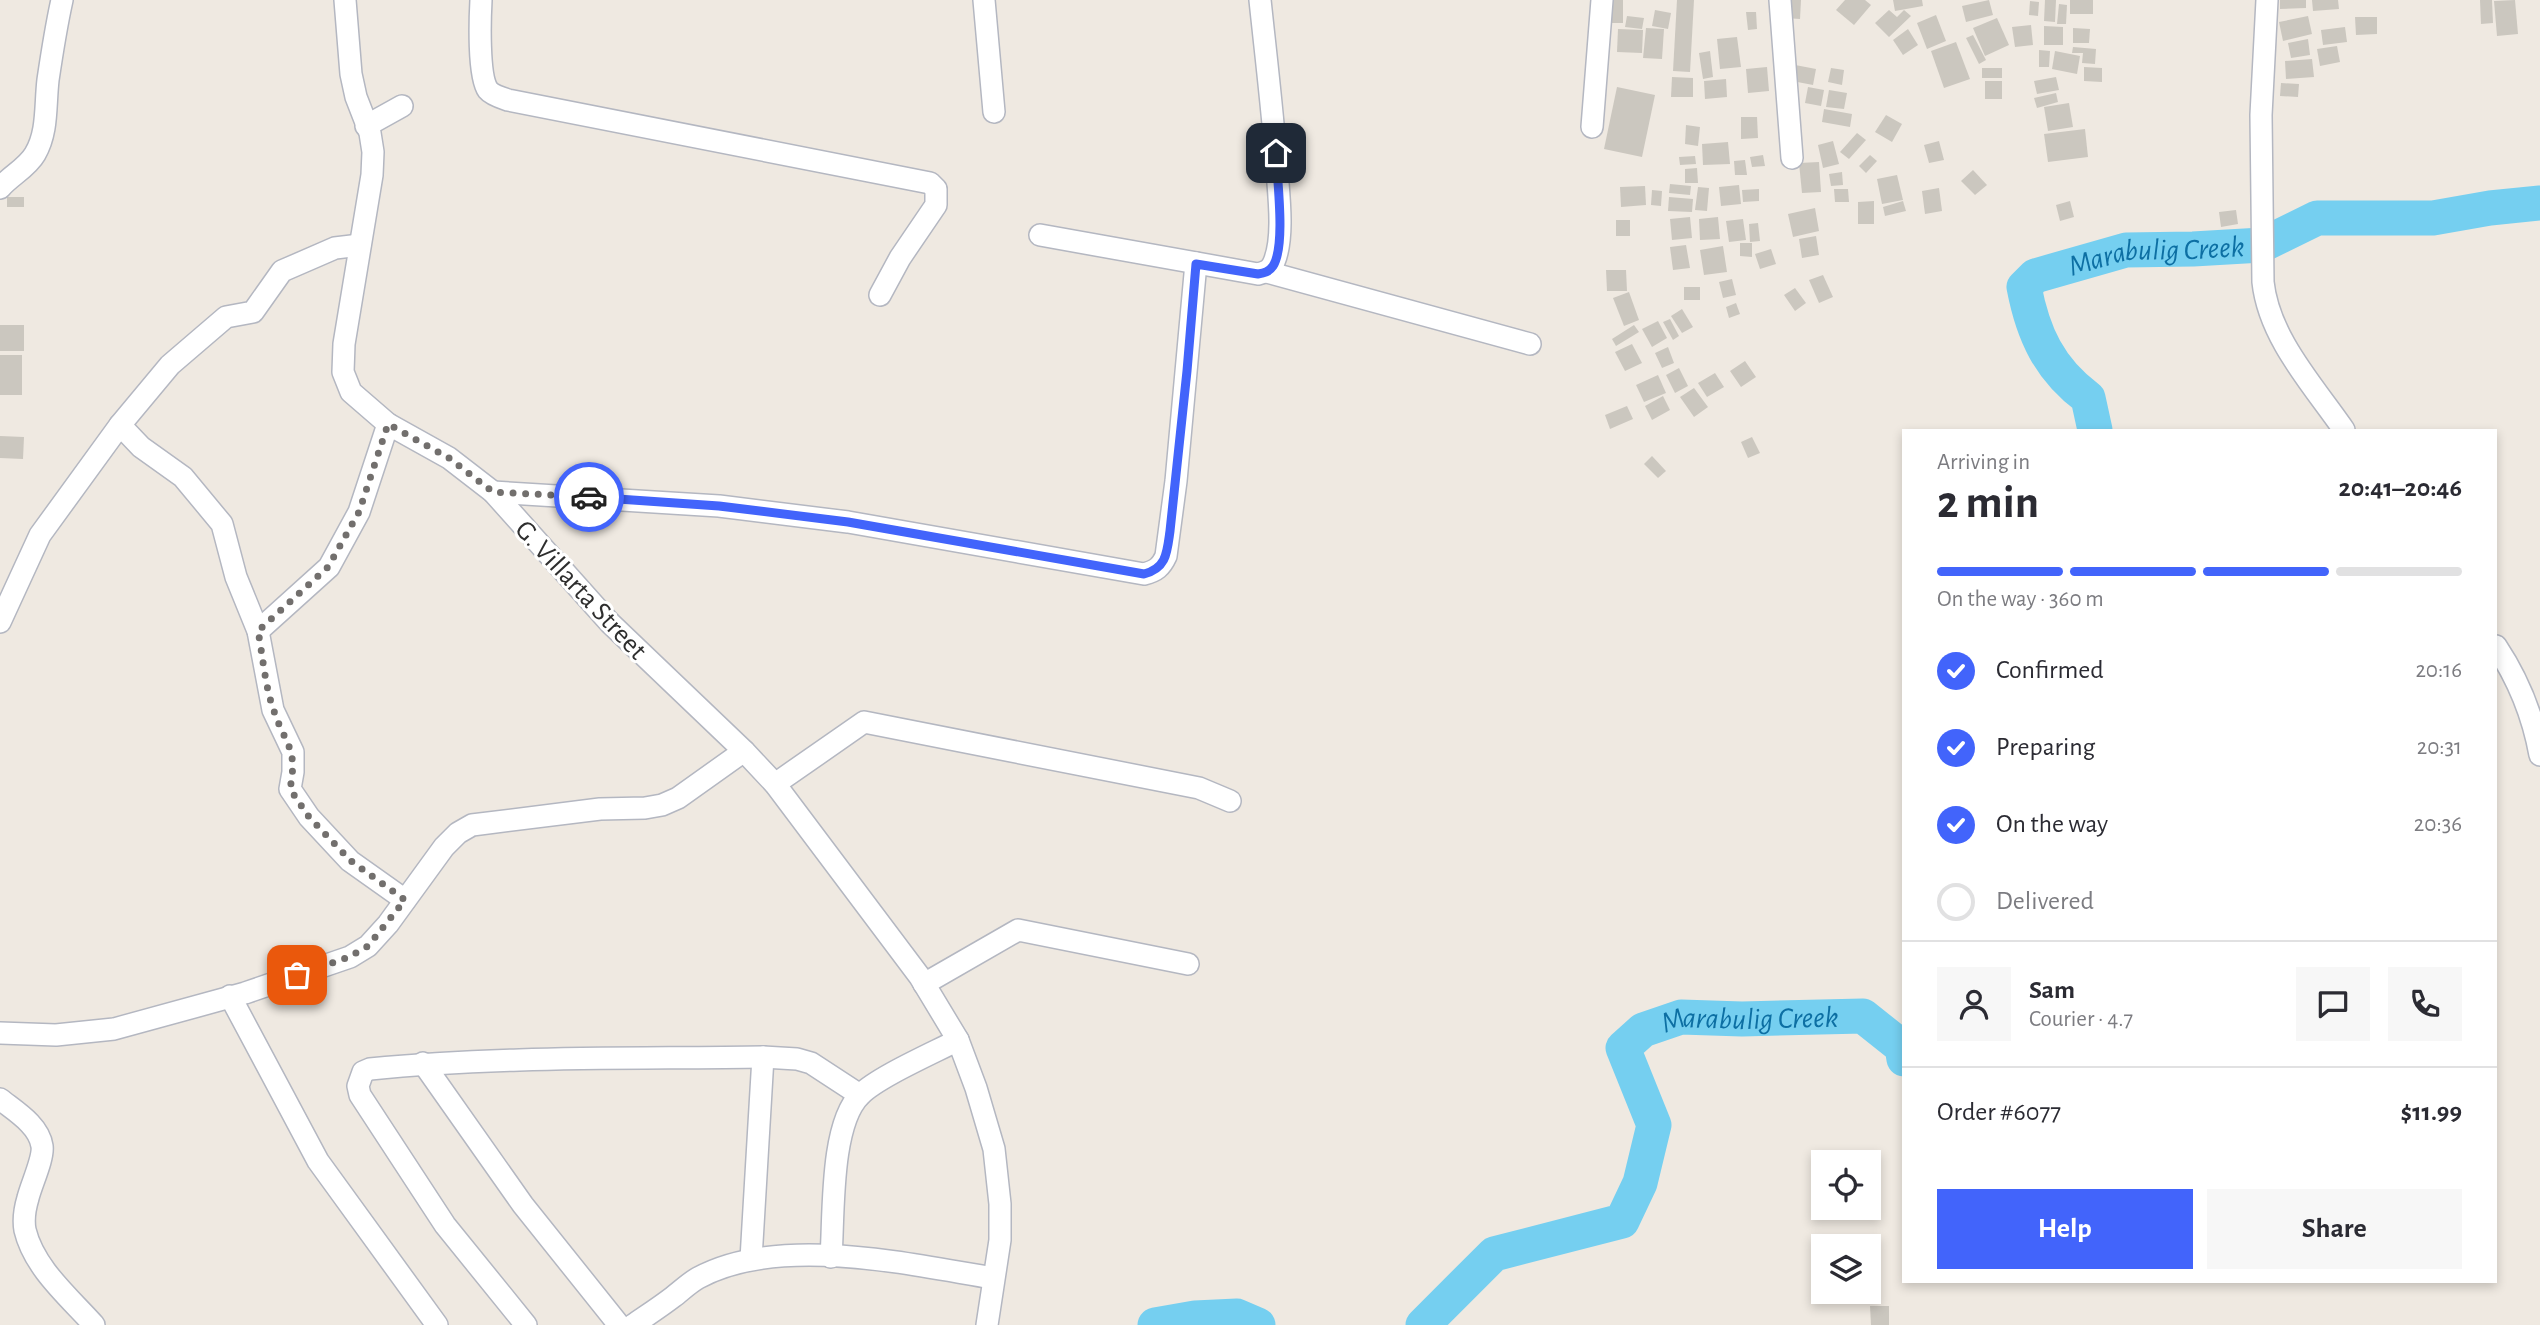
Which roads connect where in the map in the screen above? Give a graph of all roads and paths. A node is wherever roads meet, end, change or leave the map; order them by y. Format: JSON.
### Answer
{"nodes":[{"id":1,"x":62,"y":0,"type":"edge"},
{"id":2,"x":345,"y":0,"type":"edge"},
{"id":3,"x":481,"y":0,"type":"edge"},
{"id":4,"x":984,"y":0,"type":"edge"},
{"id":5,"x":1259,"y":0,"type":"edge"},
{"id":6,"x":1602,"y":0,"type":"edge"},
{"id":7,"x":1780,"y":0,"type":"edge"},
{"id":8,"x":2267,"y":0,"type":"edge"},
{"id":9,"x":402,"y":106,"type":"dead end"},
{"id":10,"x":995,"y":112,"type":"dead end"},
{"id":11,"x":366,"y":125,"type":"junction"},
{"id":12,"x":1592,"y":127,"type":"dead end"},
{"id":13,"x":1792,"y":158,"type":"dead end"},
{"id":14,"x":0,"y":188,"type":"edge"},
{"id":15,"x":1040,"y":235,"type":"dead end"},
{"id":16,"x":360,"y":245,"type":"junction"},
{"id":17,"x":1196,"y":264,"type":"junction"},
{"id":18,"x":1267,"y":272,"type":"junction"},
{"id":19,"x":880,"y":295,"type":"dead end"},
{"id":20,"x":1530,"y":344,"type":"dead end"},
{"id":21,"x":388,"y":424,"type":"junction"},
{"id":22,"x":120,"y":425,"type":"junction"},
{"id":23,"x":2343,"y":429,"type":"edge"},
{"id":24,"x":493,"y":492,"type":"junction"},
{"id":25,"x":0,"y":622,"type":"edge"},
{"id":26,"x":258,"y":631,"type":"junction"},
{"id":27,"x":2497,"y":647,"type":"edge"},
{"id":28,"x":744,"y":751,"type":"junction"},
{"id":29,"x":2540,"y":755,"type":"edge"},
{"id":30,"x":775,"y":784,"type":"junction"},
{"id":31,"x":1230,"y":801,"type":"dead end"},
{"id":32,"x":405,"y":900,"type":"junction"},
{"id":33,"x":1188,"y":964,"type":"dead end"},
{"id":34,"x":924,"y":984,"type":"junction"},
{"id":35,"x":230,"y":996,"type":"junction"},
{"id":36,"x":0,"y":1032,"type":"edge"},
{"id":37,"x":958,"y":1040,"type":"junction"},
{"id":38,"x":762,"y":1057,"type":"junction"},
{"id":39,"x":423,"y":1063,"type":"junction"},
{"id":40,"x":860,"y":1095,"type":"junction"},
{"id":41,"x":0,"y":1099,"type":"edge"},
{"id":42,"x":831,"y":1257,"type":"junction"},
{"id":43,"x":751,"y":1259,"type":"junction"},
{"id":44,"x":993,"y":1278,"type":"junction"},
{"id":45,"x":94,"y":1325,"type":"edge"},
{"id":46,"x":437,"y":1325,"type":"edge"},
{"id":47,"x":526,"y":1325,"type":"edge"},
{"id":48,"x":619,"y":1325,"type":"edge"},
{"id":49,"x":633,"y":1325,"type":"edge"},
{"id":50,"x":987,"y":1325,"type":"edge"}],
"edges":[{"from":1,"to":14,"type":"street"},
{"from":2,"to":11,"type":"street","name":"G. Villarta Street"},
{"from":3,"to":19,"type":"street"},
{"from":4,"to":10,"type":"street"},
{"from":5,"to":18,"type":"street"},
{"from":6,"to":12,"type":"street"},
{"from":7,"to":13,"type":"street"},
{"from":8,"to":23,"type":"street"},
{"from":9,"to":11,"type":"street"},
{"from":11,"to":16,"type":"street","name":"G. Villarta Street"},
{"from":15,"to":17,"type":"street"},
{"from":16,"to":21,"type":"street","name":"G. Villarta Street"},
{"from":16,"to":22,"type":"street"},
{"from":17,"to":18,"type":"street"},
{"from":17,"to":24,"type":"street"},
{"from":18,"to":20,"type":"street"},
{"from":21,"to":24,"type":"street","name":"G. Villarta Street"},
{"from":21,"to":26,"type":"street"},
{"from":22,"to":25,"type":"street"},
{"from":22,"to":26,"type":"street"},
{"from":24,"to":28,"type":"street","name":"G. Villarta Street"},
{"from":26,"to":32,"type":"street"},
{"from":27,"to":29,"type":"street"},
{"from":28,"to":30,"type":"street","name":"G. Villarta Street"},
{"from":28,"to":32,"type":"street"},
{"from":30,"to":31,"type":"street"},
{"from":30,"to":34,"type":"street","name":"G. Villarta Street"},
{"from":32,"to":35,"type":"street"},
{"from":33,"to":34,"type":"street"},
{"from":34,"to":37,"type":"street","name":"G. Villarta Street"},
{"from":35,"to":36,"type":"street"},
{"from":35,"to":46,"type":"street"},
{"from":37,"to":40,"type":"street"},
{"from":37,"to":44,"type":"street","name":"G. Villarta Street"},
{"from":38,"to":39,"type":"street"},
{"from":38,"to":40,"type":"street"},
{"from":38,"to":43,"type":"street"},
{"from":39,"to":47,"type":"street"},
{"from":39,"to":48,"type":"street"},
{"from":40,"to":42,"type":"street"},
{"from":41,"to":45,"type":"street"},
{"from":42,"to":43,"type":"street"},
{"from":42,"to":44,"type":"street"},
{"from":43,"to":49,"type":"street"},
{"from":44,"to":50,"type":"street","name":"G. Villarta Street"}]}
